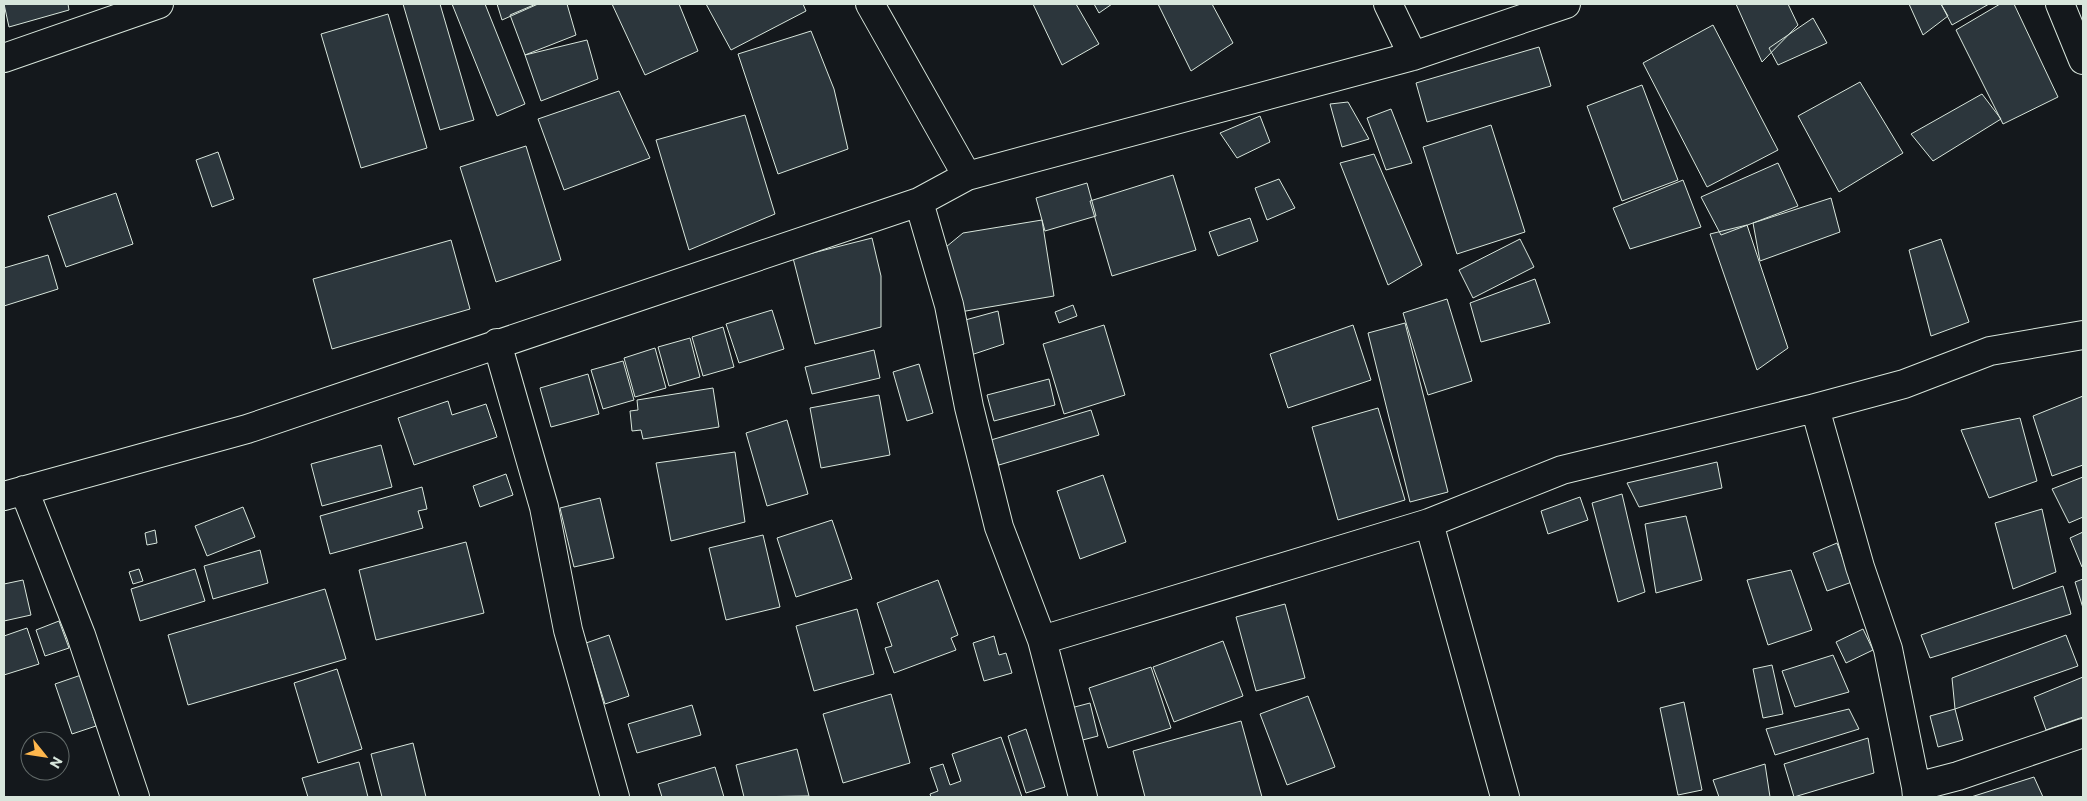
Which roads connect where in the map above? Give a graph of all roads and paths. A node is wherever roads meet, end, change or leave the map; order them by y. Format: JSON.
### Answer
{"nodes":[{"id":1,"x":159,"y":4,"type":"edge"},
{"id":2,"x":870,"y":4,"type":"edge"},
{"id":3,"x":1388,"y":4,"type":"edge"},
{"id":4,"x":1566,"y":4,"type":"edge"},
{"id":5,"x":2060,"y":4,"type":"edge"},
{"id":6,"x":1413,"y":56,"type":"junction"},
{"id":7,"x":4,"y":58,"type":"edge"},
{"id":8,"x":2083,"y":60,"type":"edge"},
{"id":9,"x":967,"y":176,"type":"junction"},
{"id":10,"x":919,"y":202,"type":"junction"},
{"id":11,"x":2083,"y":335,"type":"edge"},
{"id":12,"x":497,"y":343,"type":"junction"},
{"id":13,"x":1815,"y":408,"type":"junction"},
{"id":14,"x":14,"y":493,"type":"edge"},
{"id":15,"x":1429,"y":523,"type":"junction"},
{"id":16,"x":1042,"y":640,"type":"junction"},
{"id":17,"x":2083,"y":733,"type":"edge"},
{"id":18,"x":1916,"y":792,"type":"edge"},
{"id":19,"x":134,"y":797,"type":"edge"},
{"id":20,"x":615,"y":797,"type":"edge"},
{"id":21,"x":1083,"y":797,"type":"edge"},
{"id":22,"x":1505,"y":797,"type":"edge"}],
"edges":[{"from":1,"to":7,"type":"street"},
{"from":2,"to":9,"type":"street"},
{"from":3,"to":6,"type":"street"},
{"from":4,"to":6,"type":"street"},
{"from":5,"to":8,"type":"street"},
{"from":6,"to":9,"type":"street"},
{"from":9,"to":10,"type":"street"},
{"from":10,"to":12,"type":"street"},
{"from":10,"to":16,"type":"street"},
{"from":11,"to":13,"type":"street"},
{"from":12,"to":14,"type":"street"},
{"from":12,"to":20,"type":"street"},
{"from":13,"to":15,"type":"street"},
{"from":13,"to":18,"type":"street"},
{"from":14,"to":19,"type":"street"},
{"from":15,"to":16,"type":"street"},
{"from":15,"to":22,"type":"street"},
{"from":16,"to":21,"type":"street"},
{"from":17,"to":18,"type":"street"}]}
